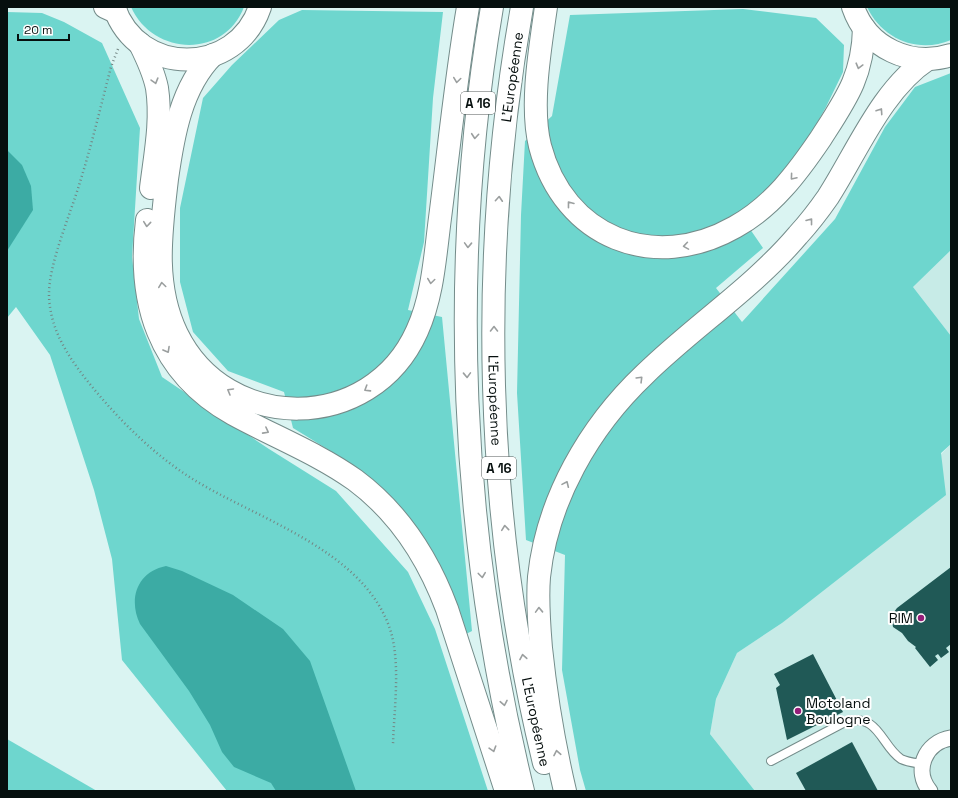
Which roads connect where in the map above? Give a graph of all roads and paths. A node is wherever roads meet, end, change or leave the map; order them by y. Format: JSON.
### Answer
{"nodes":[{"id":1,"x":468,"y":7,"type":"edge"},
{"id":2,"x":492,"y":7,"type":"edge"},
{"id":3,"x":522,"y":7,"type":"edge"},
{"id":4,"x":546,"y":7,"type":"edge"},
{"id":5,"x":112,"y":9,"type":"edge"},
{"id":6,"x":262,"y":11,"type":"edge"},
{"id":7,"x":852,"y":14,"type":"edge"},
{"id":8,"x":140,"y":44,"type":"junction"},
{"id":9,"x":951,"y":55,"type":"edge"},
{"id":10,"x":213,"y":56,"type":"junction"},
{"id":11,"x":928,"y":59,"type":"junction"},
{"id":12,"x":951,"y":738,"type":"edge"},
{"id":13,"x":771,"y":761,"type":"dead end"},
{"id":14,"x":922,"y":764,"type":"junction"},
{"id":15,"x":506,"y":791,"type":"edge"},
{"id":16,"x":523,"y":791,"type":"edge"},
{"id":17,"x":551,"y":791,"type":"edge"},
{"id":18,"x":565,"y":791,"type":"edge"},
{"id":19,"x":930,"y":791,"type":"edge"}],
"edges":[{"from":1,"to":10,"type":"main road","one_way":true},
{"from":2,"to":16,"type":"main road","name":"L'Européenne","number":"A 16","one_way":true},
{"from":17,"to":3,"type":"main road","name":"L'Européenne","number":"A 16","one_way":true},
{"from":7,"to":4,"type":"main road","one_way":true},
{"from":5,"to":8,"type":"main road"},
{"from":6,"to":10,"type":"main road"},
{"from":7,"to":11,"type":"main road"},
{"from":8,"to":10,"type":"main road"},
{"from":8,"to":15,"type":"main road","one_way":true},
{"from":9,"to":11,"type":"main road"},
{"from":18,"to":11,"type":"main road","one_way":true},
{"from":12,"to":14,"type":"street"},
{"from":13,"to":14,"type":"lane"},
{"from":14,"to":19,"type":"street"}]}
